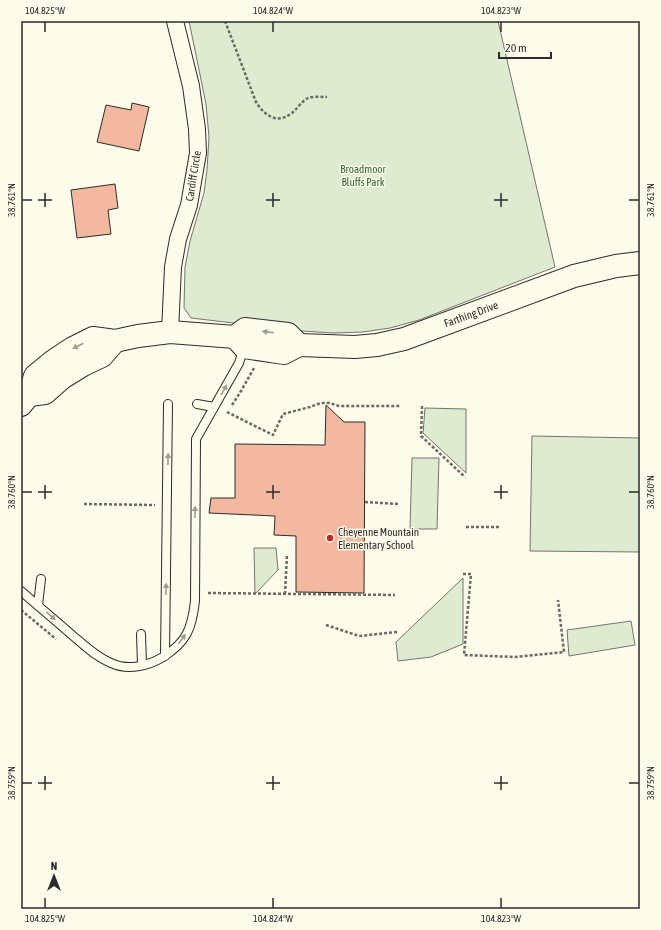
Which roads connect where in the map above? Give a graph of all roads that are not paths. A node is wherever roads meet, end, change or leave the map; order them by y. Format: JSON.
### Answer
{"nodes":[{"id":1,"x":175,"y":21,"type":"edge"},
{"id":2,"x":640,"y":263,"type":"edge"},
{"id":3,"x":170,"y":332,"type":"junction"},
{"id":4,"x":240,"y":342,"type":"junction"},
{"id":5,"x":25,"y":400,"type":"edge"},
{"id":6,"x":168,"y":404,"type":"dead end"},
{"id":7,"x":197,"y":404,"type":"dead end"},
{"id":8,"x":214,"y":408,"type":"junction"},
{"id":9,"x":41,"y":579,"type":"dead end"},
{"id":10,"x":21,"y":591,"type":"edge"},
{"id":11,"x":38,"y":605,"type":"junction"},
{"id":12,"x":142,"y":634,"type":"dead end"},
{"id":13,"x":165,"y":656,"type":"junction"},
{"id":14,"x":142,"y":665,"type":"junction"}],
"edges":[{"from":1,"to":3,"type":"street","name":"Cardiff Circle"},
{"from":2,"to":4,"type":"street","name":"Farthing Drive"},
{"from":3,"to":4,"type":"street","name":"Farthing Drive"},
{"from":3,"to":5,"type":"street","name":"Farthing Drive"},
{"from":8,"to":4,"type":"lane","one_way":true},
{"from":13,"to":6,"type":"lane","one_way":true},
{"from":7,"to":8,"type":"lane"},
{"from":13,"to":8,"type":"lane","one_way":true},
{"from":9,"to":11,"type":"lane"},
{"from":10,"to":11,"type":"lane"},
{"from":11,"to":14,"type":"lane","one_way":true},
{"from":12,"to":14,"type":"lane"},
{"from":13,"to":14,"type":"lane"}]}
